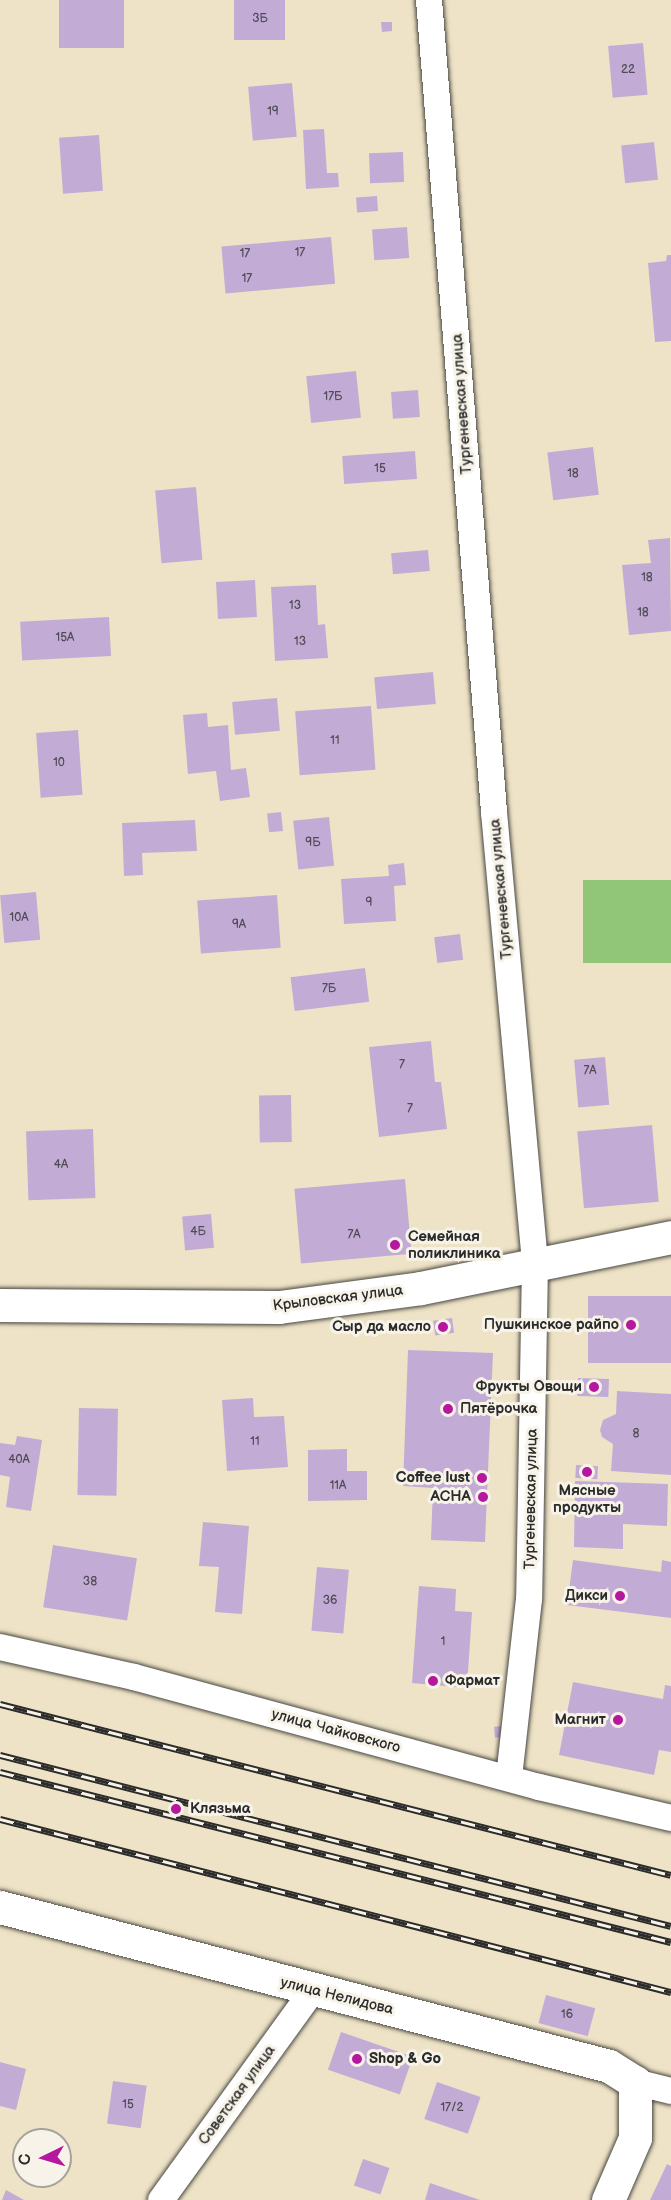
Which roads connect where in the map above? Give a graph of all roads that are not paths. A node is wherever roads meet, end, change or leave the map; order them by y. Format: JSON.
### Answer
{"nodes":[{"id":1,"x":429,"y":0,"type":"edge"},
{"id":2,"x":671,"y":1237,"type":"edge"},
{"id":3,"x":535,"y":1264,"type":"junction"},
{"id":4,"x":0,"y":1305,"type":"edge"},
{"id":5,"x":0,"y":1647,"type":"edge"},
{"id":6,"x":509,"y":1778,"type":"junction"},
{"id":7,"x":671,"y":1818,"type":"edge"},
{"id":8,"x":0,"y":1907,"type":"edge"},
{"id":9,"x":313,"y":1990,"type":"junction"},
{"id":10,"x":635,"y":2082,"type":"junction"},
{"id":11,"x":671,"y":2091,"type":"edge"},
{"id":12,"x":161,"y":2200,"type":"edge"},
{"id":13,"x":608,"y":2200,"type":"edge"}],
"edges":[{"from":1,"to":3,"type":"street","name":"Тургеневская улица"},
{"from":2,"to":3,"type":"main road","name":"Крыловская улица"},
{"from":3,"to":4,"type":"main road","name":"Крыловская улица"},
{"from":3,"to":6,"type":"street","name":"Тургеневская улица"},
{"from":5,"to":6,"type":"street","name":"улица Чайковского"},
{"from":6,"to":7,"type":"street","name":"улица Чайковского"},
{"from":8,"to":9,"type":"main road","name":"улица Нелидова"},
{"from":9,"to":10,"type":"main road","name":"улица Нелидова"},
{"from":9,"to":12,"type":"street","name":"Советская улица"},
{"from":10,"to":11,"type":"street","name":"улица Нелидова"},
{"from":10,"to":13,"type":"main road"}]}
